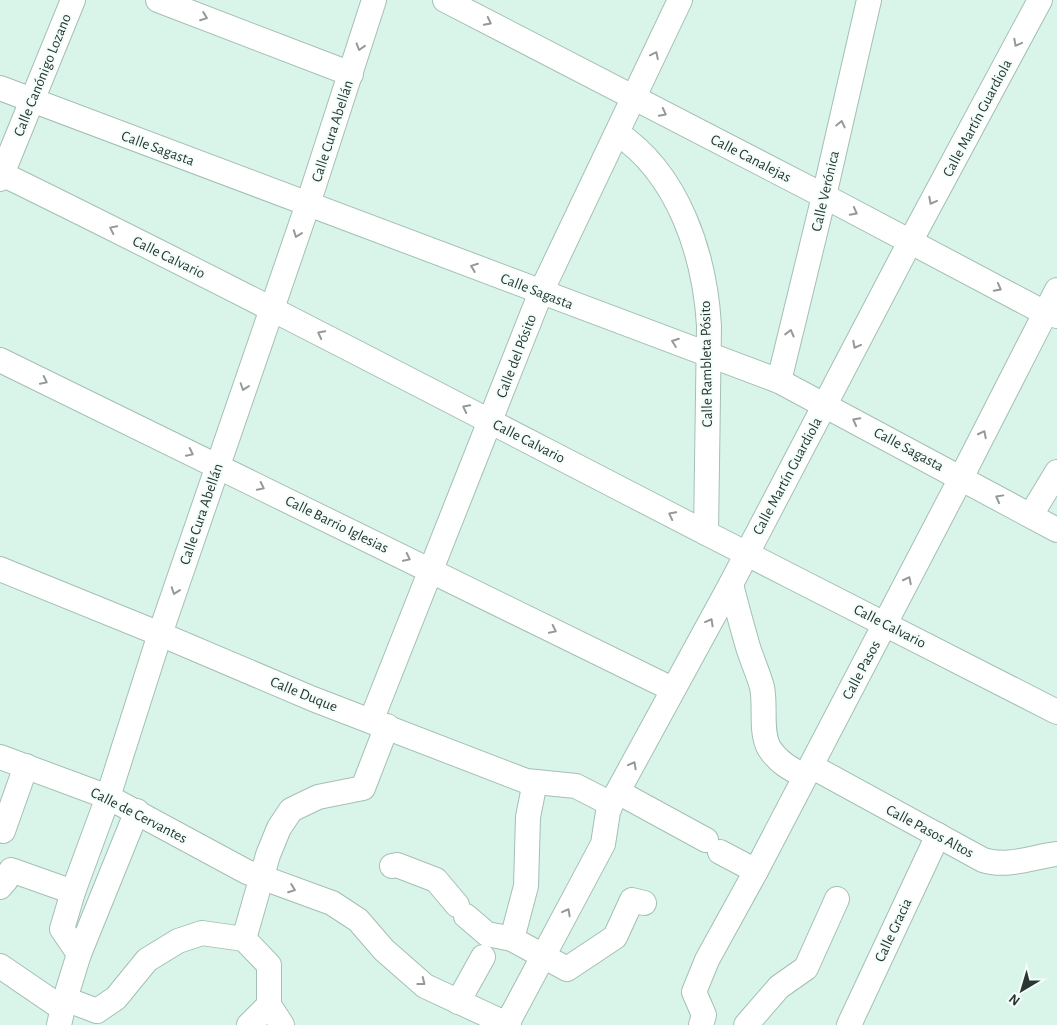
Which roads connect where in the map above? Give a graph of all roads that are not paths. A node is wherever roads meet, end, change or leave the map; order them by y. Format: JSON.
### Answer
{"nodes":[{"id":1,"x":73,"y":0,"type":"edge"},
{"id":2,"x":158,"y":0,"type":"edge"},
{"id":3,"x":374,"y":0,"type":"edge"},
{"id":4,"x":445,"y":0,"type":"edge"},
{"id":5,"x":680,"y":0,"type":"edge"},
{"id":6,"x":869,"y":0,"type":"edge"},
{"id":7,"x":1040,"y":0,"type":"edge"},
{"id":8,"x":351,"y":74,"type":"junction"},
{"id":9,"x":0,"y":88,"type":"edge"},
{"id":10,"x":634,"y":99,"type":"junction"},
{"id":11,"x":32,"y":101,"type":"junction"},
{"id":12,"x":617,"y":133,"type":"junction"},
{"id":13,"x":1,"y":175,"type":"edge"},
{"id":14,"x":824,"y":196,"type":"junction"},
{"id":15,"x":308,"y":204,"type":"junction"},
{"id":16,"x":910,"y":242,"type":"junction"},
{"id":17,"x":1057,"y":290,"type":"edge"},
{"id":18,"x":541,"y":292,"type":"junction"},
{"id":19,"x":271,"y":308,"type":"junction"},
{"id":20,"x":1051,"y":315,"type":"edge"},
{"id":21,"x":708,"y":354,"type":"junction"},
{"id":22,"x":0,"y":360,"type":"edge"},
{"id":23,"x":779,"y":380,"type":"junction"},
{"id":24,"x":825,"y":405,"type":"junction"},
{"id":25,"x":491,"y":421,"type":"junction"},
{"id":26,"x":218,"y":466,"type":"junction"},
{"id":27,"x":1057,"y":472,"type":"edge"},
{"id":28,"x":961,"y":478,"type":"junction"},
{"id":29,"x":1031,"y":515,"type":"junction"},
{"id":30,"x":1057,"y":530,"type":"edge"},
{"id":31,"x":706,"y":533,"type":"junction"},
{"id":32,"x":746,"y":554,"type":"junction"},
{"id":33,"x":0,"y":569,"type":"edge"},
{"id":34,"x":431,"y":570,"type":"junction"},
{"id":35,"x":731,"y":584,"type":"junction"},
{"id":36,"x":885,"y":623,"type":"junction"},
{"id":37,"x":160,"y":634,"type":"junction"},
{"id":38,"x":672,"y":689,"type":"junction"},
{"id":39,"x":1057,"y":712,"type":"edge"},
{"id":40,"x":379,"y":724,"type":"junction"},
{"id":41,"x":0,"y":757,"type":"edge"},
{"id":42,"x":26,"y":766,"type":"junction"},
{"id":43,"x":808,"y":771,"type":"junction"},
{"id":44,"x":535,"y":782,"type":"junction"},
{"id":45,"x":108,"y":796,"type":"junction"},
{"id":46,"x":615,"y":798,"type":"junction"},
{"id":47,"x":137,"y":811,"type":"junction"},
{"id":48,"x":3,"y":832,"type":"dead end"},
{"id":49,"x":938,"y":835,"type":"junction"},
{"id":50,"x":1057,"y":854,"type":"edge"},
{"id":51,"x":392,"y":866,"type":"dead end"},
{"id":52,"x":756,"y":871,"type":"junction"},
{"id":53,"x":254,"y":874,"type":"junction"},
{"id":54,"x":0,"y":887,"type":"edge"},
{"id":55,"x":73,"y":892,"type":"junction"},
{"id":56,"x":837,"y":899,"type":"dead end"},
{"id":57,"x":644,"y":903,"type":"dead end"},
{"id":58,"x":244,"y":939,"type":"junction"},
{"id":59,"x":495,"y":945,"type":"junction"},
{"id":60,"x":79,"y":954,"type":"junction"},
{"id":61,"x":544,"y":955,"type":"junction"},
{"id":62,"x":0,"y":966,"type":"edge"},
{"id":63,"x":458,"y":1002,"type":"junction"},
{"id":64,"x":269,"y":1005,"type":"junction"},
{"id":65,"x":62,"y":1011,"type":"edge"},
{"id":66,"x":249,"y":1025,"type":"edge"},
{"id":67,"x":282,"y":1025,"type":"edge"},
{"id":68,"x":508,"y":1025,"type":"edge"},
{"id":69,"x":701,"y":1025,"type":"edge"},
{"id":70,"x":746,"y":1025,"type":"edge"},
{"id":71,"x":849,"y":1025,"type":"edge"}],
"edges":[{"from":1,"to":11,"type":"street","name":"Calle Canónigo Lozano"},
{"from":2,"to":8,"type":"street","one_way":true},
{"from":3,"to":8,"type":"street","name":"Calle Cura Abellán","one_way":true},
{"from":4,"to":10,"type":"street","name":"Calle Canalejas","one_way":true},
{"from":10,"to":5,"type":"street","name":"Calle del Pósito","one_way":true},
{"from":14,"to":6,"type":"street","name":"Calle Verónica","one_way":true},
{"from":7,"to":16,"type":"street","name":"Calle Martín Guardiola","one_way":true},
{"from":8,"to":15,"type":"street","name":"Calle Cura Abellán"},
{"from":9,"to":11,"type":"street","name":"Calle Sagasta"},
{"from":10,"to":12,"type":"street","name":"Calle del Pósito"},
{"from":10,"to":14,"type":"street","name":"Calle Canalejas","one_way":true},
{"from":11,"to":13,"type":"street","name":"Calle Canónigo Lozano"},
{"from":11,"to":15,"type":"street","name":"Calle Sagasta"},
{"from":12,"to":18,"type":"street","name":"Calle del Pósito"},
{"from":12,"to":21,"type":"street","name":"Calle Rambleta Pósito"},
{"from":19,"to":13,"type":"street","name":"Calle Calvario","one_way":true},
{"from":14,"to":16,"type":"street","name":"Calle Canalejas","one_way":true},
{"from":23,"to":14,"type":"street","name":"Calle Verónica","one_way":true},
{"from":18,"to":15,"type":"street","name":"Calle Sagasta","one_way":true},
{"from":15,"to":19,"type":"street","name":"Calle Cura Abellán","one_way":true},
{"from":16,"to":20,"type":"street","name":"Calle Canalejas","one_way":true},
{"from":16,"to":24,"type":"street","name":"Calle Martín Guardiola","one_way":true},
{"from":17,"to":20,"type":"street","name":"Calle Pasos"},
{"from":21,"to":18,"type":"street","name":"Calle Sagasta","one_way":true},
{"from":18,"to":25,"type":"street","name":"Calle del Pósito"},
{"from":25,"to":19,"type":"street","name":"Calle Calvario","one_way":true},
{"from":19,"to":26,"type":"street","name":"Calle Cura Abellán","one_way":true},
{"from":28,"to":20,"type":"street","name":"Calle Pasos","one_way":true},
{"from":21,"to":23,"type":"street","name":"Calle Sagasta"},
{"from":21,"to":31,"type":"street","name":"Calle Rambleta Pósito"},
{"from":22,"to":26,"type":"street","name":"Calle Barrio Iglesias","one_way":true},
{"from":23,"to":24,"type":"street","name":"Calle Sagasta"},
{"from":28,"to":24,"type":"street","name":"Calle Sagasta","one_way":true},
{"from":24,"to":32,"type":"street","name":"Calle Martín Guardiola"},
{"from":31,"to":25,"type":"street","name":"Calle Calvario","one_way":true},
{"from":25,"to":34,"type":"street","name":"Calle del Pósito"},
{"from":26,"to":34,"type":"street","name":"Calle Barrio Iglesias","one_way":true},
{"from":26,"to":37,"type":"street","name":"Calle Cura Abellán","one_way":true},
{"from":27,"to":29,"type":"street"},
{"from":29,"to":28,"type":"street","name":"Calle Sagasta","one_way":true},
{"from":36,"to":28,"type":"street","name":"Calle Pasos","one_way":true},
{"from":29,"to":30,"type":"street","name":"Calle Sagasta"},
{"from":31,"to":32,"type":"street","name":"Calle Calvario"},
{"from":32,"to":35,"type":"street","name":"Calle Martín Guardiola"},
{"from":32,"to":36,"type":"street","name":"Calle Calvario"},
{"from":33,"to":37,"type":"street","name":"Calle Duque"},
{"from":34,"to":38,"type":"street","name":"Calle Barrio Iglesias","one_way":true},
{"from":34,"to":40,"type":"street","name":"Calle del Pósito"},
{"from":38,"to":35,"type":"street","name":"Calle Martín Guardiola","one_way":true},
{"from":35,"to":43,"type":"street","name":"Calle Pasos Altos"},
{"from":36,"to":39,"type":"street","name":"Calle Calvario"},
{"from":36,"to":43,"type":"street","name":"Calle Pasos"},
{"from":37,"to":40,"type":"street","name":"Calle Duque"},
{"from":37,"to":45,"type":"street","name":"Calle Cura Abellán"},
{"from":46,"to":38,"type":"street","name":"Calle Martín Guardiola","one_way":true},
{"from":40,"to":44,"type":"street","name":"Calle Duque"},
{"from":40,"to":53,"type":"street","name":"Calle del Pósito"},
{"from":41,"to":42,"type":"street","name":"Calle de Cervantes"},
{"from":42,"to":45,"type":"street","name":"Calle de Cervantes"},
{"from":42,"to":48,"type":"street"},
{"from":43,"to":49,"type":"street","name":"Calle Pasos Altos"},
{"from":43,"to":52,"type":"street","name":"Calle Pasos"},
{"from":44,"to":46,"type":"street","name":"Calle Duque"},
{"from":44,"to":59,"type":"street"},
{"from":45,"to":47,"type":"street","name":"Calle de Cervantes"},
{"from":45,"to":55,"type":"street","name":"Calle Cura Abellán"},
{"from":46,"to":52,"type":"street","name":"Calle Duque"},
{"from":61,"to":46,"type":"street","name":"Calle Martín Guardiola","one_way":true},
{"from":47,"to":53,"type":"street","name":"Calle de Cervantes"},
{"from":47,"to":60,"type":"street"},
{"from":49,"to":50,"type":"street","name":"Calle Pasos Altos"},
{"from":49,"to":71,"type":"street","name":"Calle Gracia"},
{"from":51,"to":59,"type":"street"},
{"from":52,"to":69,"type":"street","name":"Calle Pasos"},
{"from":53,"to":58,"type":"street"},
{"from":53,"to":63,"type":"street","name":"Calle de Cervantes","one_way":true},
{"from":54,"to":55,"type":"street"},
{"from":55,"to":60,"type":"street","name":"Calle Cura Abellán"},
{"from":56,"to":70,"type":"street"},
{"from":57,"to":61,"type":"street"},
{"from":58,"to":64,"type":"street"},
{"from":58,"to":65,"type":"street"},
{"from":59,"to":61,"type":"street"},
{"from":59,"to":63,"type":"street"},
{"from":60,"to":65,"type":"street"},
{"from":61,"to":68,"type":"street","name":"Calle Martín Guardiola"},
{"from":62,"to":65,"type":"street"},
{"from":63,"to":68,"type":"street","name":"Calle de Cervantes"},
{"from":64,"to":66,"type":"street"},
{"from":64,"to":67,"type":"street"}]}
